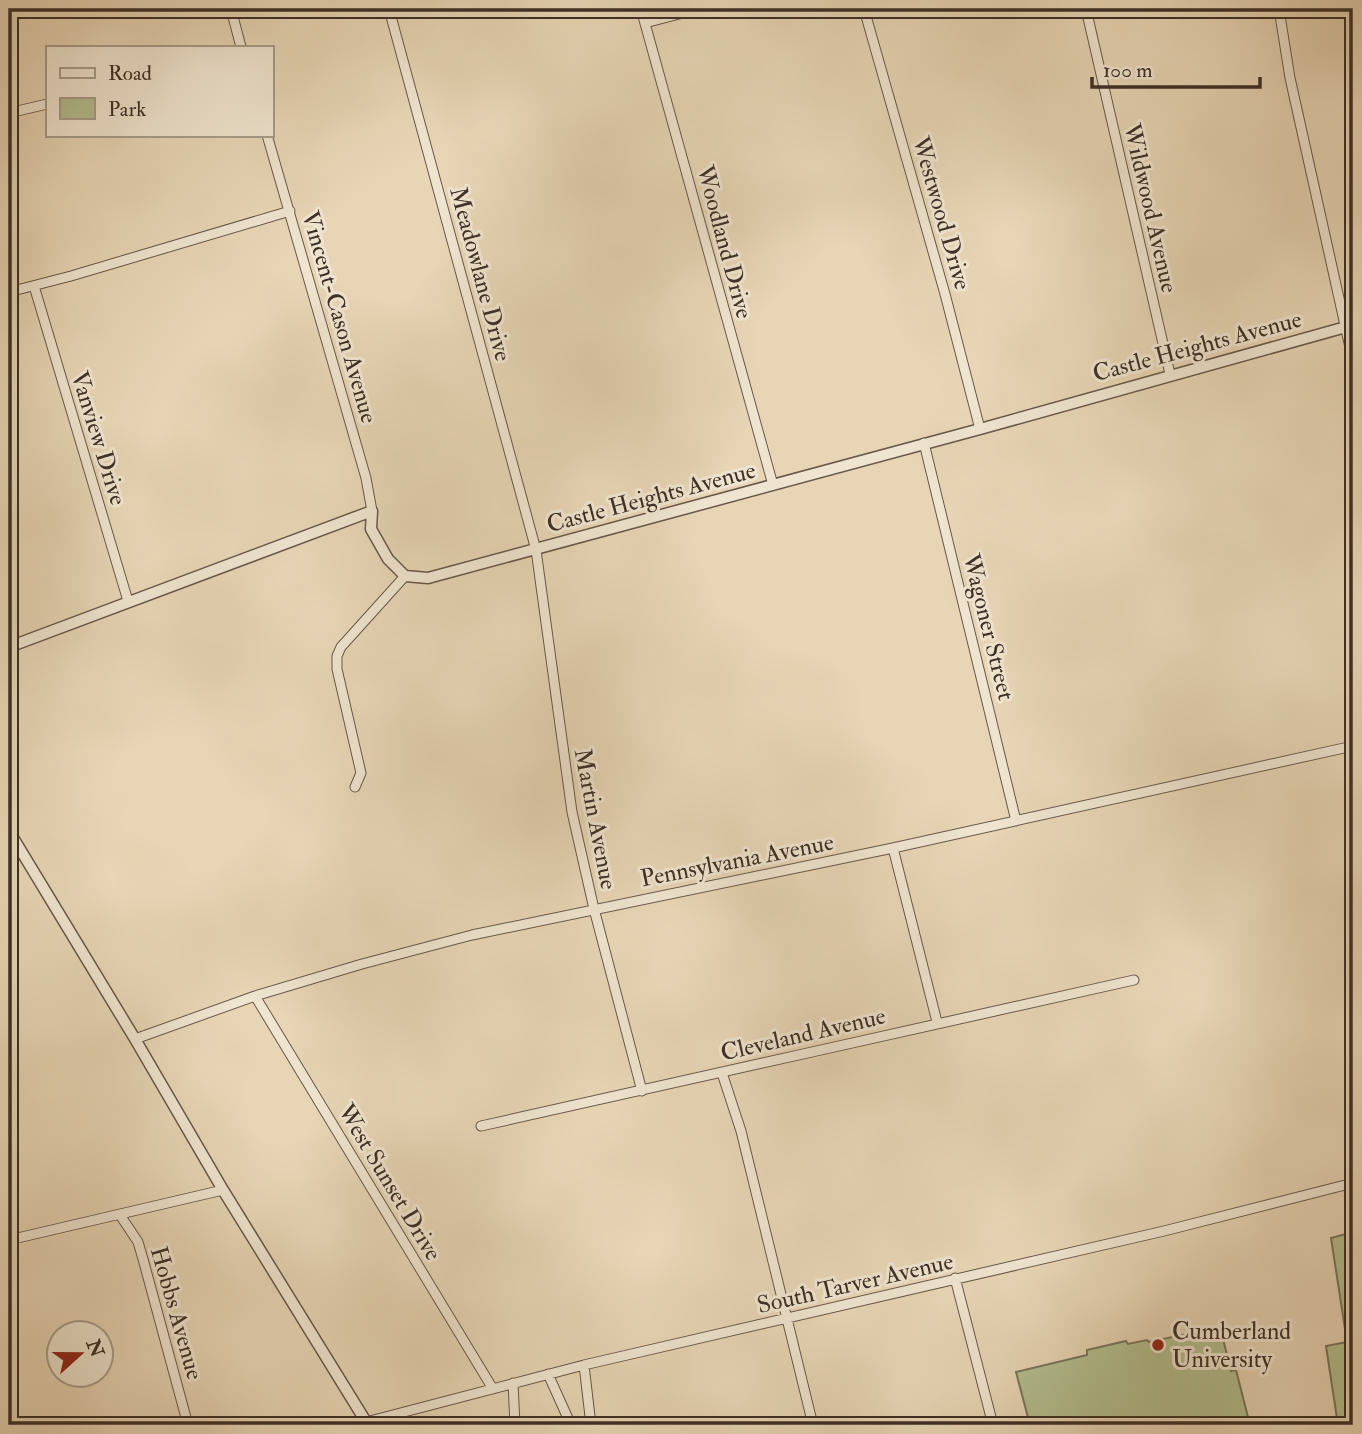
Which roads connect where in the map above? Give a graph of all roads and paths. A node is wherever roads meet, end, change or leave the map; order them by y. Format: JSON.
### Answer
{"nodes":[{"id":1,"x":231,"y":9,"type":"edge"},
{"id":2,"x":390,"y":9,"type":"edge"},
{"id":3,"x":641,"y":9,"type":"edge"},
{"id":4,"x":698,"y":9,"type":"edge"},
{"id":5,"x":864,"y":9,"type":"edge"},
{"id":6,"x":1086,"y":9,"type":"edge"},
{"id":7,"x":1279,"y":9,"type":"edge"},
{"id":8,"x":645,"y":23,"type":"junction"},
{"id":9,"x":241,"y":46,"type":"edge"},
{"id":10,"x":46,"y":104,"type":"edge"},
{"id":11,"x":9,"y":113,"type":"edge"},
{"id":12,"x":267,"y":136,"type":"edge"},
{"id":13,"x":290,"y":211,"type":"junction"},
{"id":14,"x":34,"y":286,"type":"junction"},
{"id":15,"x":9,"y":292,"type":"edge"},
{"id":16,"x":1349,"y":326,"type":"edge"},
{"id":17,"x":1353,"y":361,"type":"edge"},
{"id":18,"x":1170,"y":374,"type":"junction"},
{"id":19,"x":980,"y":429,"type":"junction"},
{"id":20,"x":923,"y":443,"type":"junction"},
{"id":21,"x":773,"y":485,"type":"junction"},
{"id":22,"x":372,"y":511,"type":"junction"},
{"id":23,"x":536,"y":550,"type":"junction"},
{"id":24,"x":405,"y":576,"type":"junction"},
{"id":25,"x":128,"y":601,"type":"junction"},
{"id":26,"x":9,"y":647,"type":"edge"},
{"id":27,"x":1353,"y":746,"type":"edge"},
{"id":28,"x":355,"y":787,"type":"dead end"},
{"id":29,"x":1016,"y":821,"type":"junction"},
{"id":30,"x":9,"y":831,"type":"edge"},
{"id":31,"x":893,"y":848,"type":"junction"},
{"id":32,"x":594,"y":909,"type":"junction"},
{"id":33,"x":1134,"y":980,"type":"dead end"},
{"id":34,"x":255,"y":996,"type":"junction"},
{"id":35,"x":937,"y":1022,"type":"junction"},
{"id":36,"x":135,"y":1039,"type":"junction"},
{"id":37,"x":722,"y":1073,"type":"junction"},
{"id":38,"x":642,"y":1091,"type":"junction"},
{"id":39,"x":481,"y":1126,"type":"dead end"},
{"id":40,"x":1353,"y":1183,"type":"edge"},
{"id":41,"x":223,"y":1190,"type":"junction"},
{"id":42,"x":120,"y":1215,"type":"junction"},
{"id":43,"x":9,"y":1240,"type":"edge"},
{"id":44,"x":956,"y":1278,"type":"junction"},
{"id":45,"x":787,"y":1320,"type":"junction"},
{"id":46,"x":584,"y":1365,"type":"junction"},
{"id":47,"x":548,"y":1374,"type":"junction"},
{"id":48,"x":513,"y":1383,"type":"junction"},
{"id":49,"x":493,"y":1388,"type":"junction"},
{"id":50,"x":367,"y":1423,"type":"edge"},
{"id":51,"x":188,"y":1425,"type":"edge"},
{"id":52,"x":515,"y":1425,"type":"edge"},
{"id":53,"x":571,"y":1425,"type":"edge"},
{"id":54,"x":591,"y":1425,"type":"edge"},
{"id":55,"x":813,"y":1425,"type":"edge"},
{"id":56,"x":993,"y":1425,"type":"edge"}],
"edges":[{"from":1,"to":9,"type":"street"},
{"from":2,"to":23,"type":"street","name":"Meadowlane Drive"},
{"from":3,"to":8,"type":"street","name":"Woodland Drive"},
{"from":4,"to":8,"type":"street"},
{"from":5,"to":19,"type":"street","name":"Westwood Drive"},
{"from":6,"to":18,"type":"street","name":"Wildwood Avenue"},
{"from":7,"to":16,"type":"street"},
{"from":8,"to":21,"type":"street","name":"Woodland Drive"},
{"from":10,"to":11,"type":"street"},
{"from":12,"to":13,"type":"street","name":"Vincent-Cason Avenue"},
{"from":13,"to":14,"type":"street"},
{"from":13,"to":22,"type":"street","name":"Vincent-Cason Avenue"},
{"from":14,"to":15,"type":"street"},
{"from":14,"to":25,"type":"street","name":"Vanview Drive"},
{"from":16,"to":17,"type":"street"},
{"from":16,"to":18,"type":"street","name":"Castle Heights Avenue"},
{"from":18,"to":19,"type":"street","name":"Castle Heights Avenue"},
{"from":19,"to":20,"type":"street","name":"Castle Heights Avenue"},
{"from":20,"to":21,"type":"street","name":"Castle Heights Avenue"},
{"from":20,"to":29,"type":"street","name":"Wagoner Street"},
{"from":21,"to":23,"type":"street","name":"Castle Heights Avenue"},
{"from":22,"to":24,"type":"street"},
{"from":22,"to":25,"type":"street"},
{"from":23,"to":24,"type":"street","name":"Castle Heights Avenue"},
{"from":23,"to":32,"type":"street","name":"Martin Avenue"},
{"from":24,"to":28,"type":"street"},
{"from":25,"to":26,"type":"street"},
{"from":27,"to":29,"type":"street","name":"Pennsylvania Avenue"},
{"from":29,"to":31,"type":"street","name":"Pennsylvania Avenue"},
{"from":30,"to":36,"type":"street"},
{"from":31,"to":32,"type":"street","name":"Pennsylvania Avenue"},
{"from":31,"to":35,"type":"street"},
{"from":32,"to":34,"type":"street","name":"Pennsylvania Avenue"},
{"from":32,"to":38,"type":"street","name":"Martin Avenue"},
{"from":33,"to":35,"type":"street","name":"Cleveland Avenue"},
{"from":34,"to":36,"type":"street","name":"Pennsylvania Avenue"},
{"from":34,"to":49,"type":"street","name":"West Sunset Drive"},
{"from":35,"to":37,"type":"street","name":"Cleveland Avenue"},
{"from":36,"to":41,"type":"street"},
{"from":37,"to":38,"type":"street","name":"Cleveland Avenue"},
{"from":37,"to":45,"type":"street"},
{"from":38,"to":39,"type":"street","name":"Cleveland Avenue"},
{"from":40,"to":44,"type":"street","name":"South Tarver Avenue"},
{"from":41,"to":42,"type":"street"},
{"from":41,"to":50,"type":"street"},
{"from":42,"to":43,"type":"street"},
{"from":42,"to":51,"type":"street","name":"Hobbs Avenue"},
{"from":44,"to":45,"type":"street","name":"South Tarver Avenue"},
{"from":44,"to":56,"type":"street"},
{"from":45,"to":46,"type":"street","name":"South Tarver Avenue"},
{"from":45,"to":55,"type":"street"},
{"from":46,"to":47,"type":"street","name":"South Tarver Avenue"},
{"from":46,"to":54,"type":"street"},
{"from":47,"to":48,"type":"street","name":"South Tarver Avenue"},
{"from":47,"to":53,"type":"street"},
{"from":48,"to":49,"type":"street","name":"South Tarver Avenue"},
{"from":48,"to":52,"type":"street"},
{"from":49,"to":50,"type":"street","name":"South Tarver Avenue"}]}
